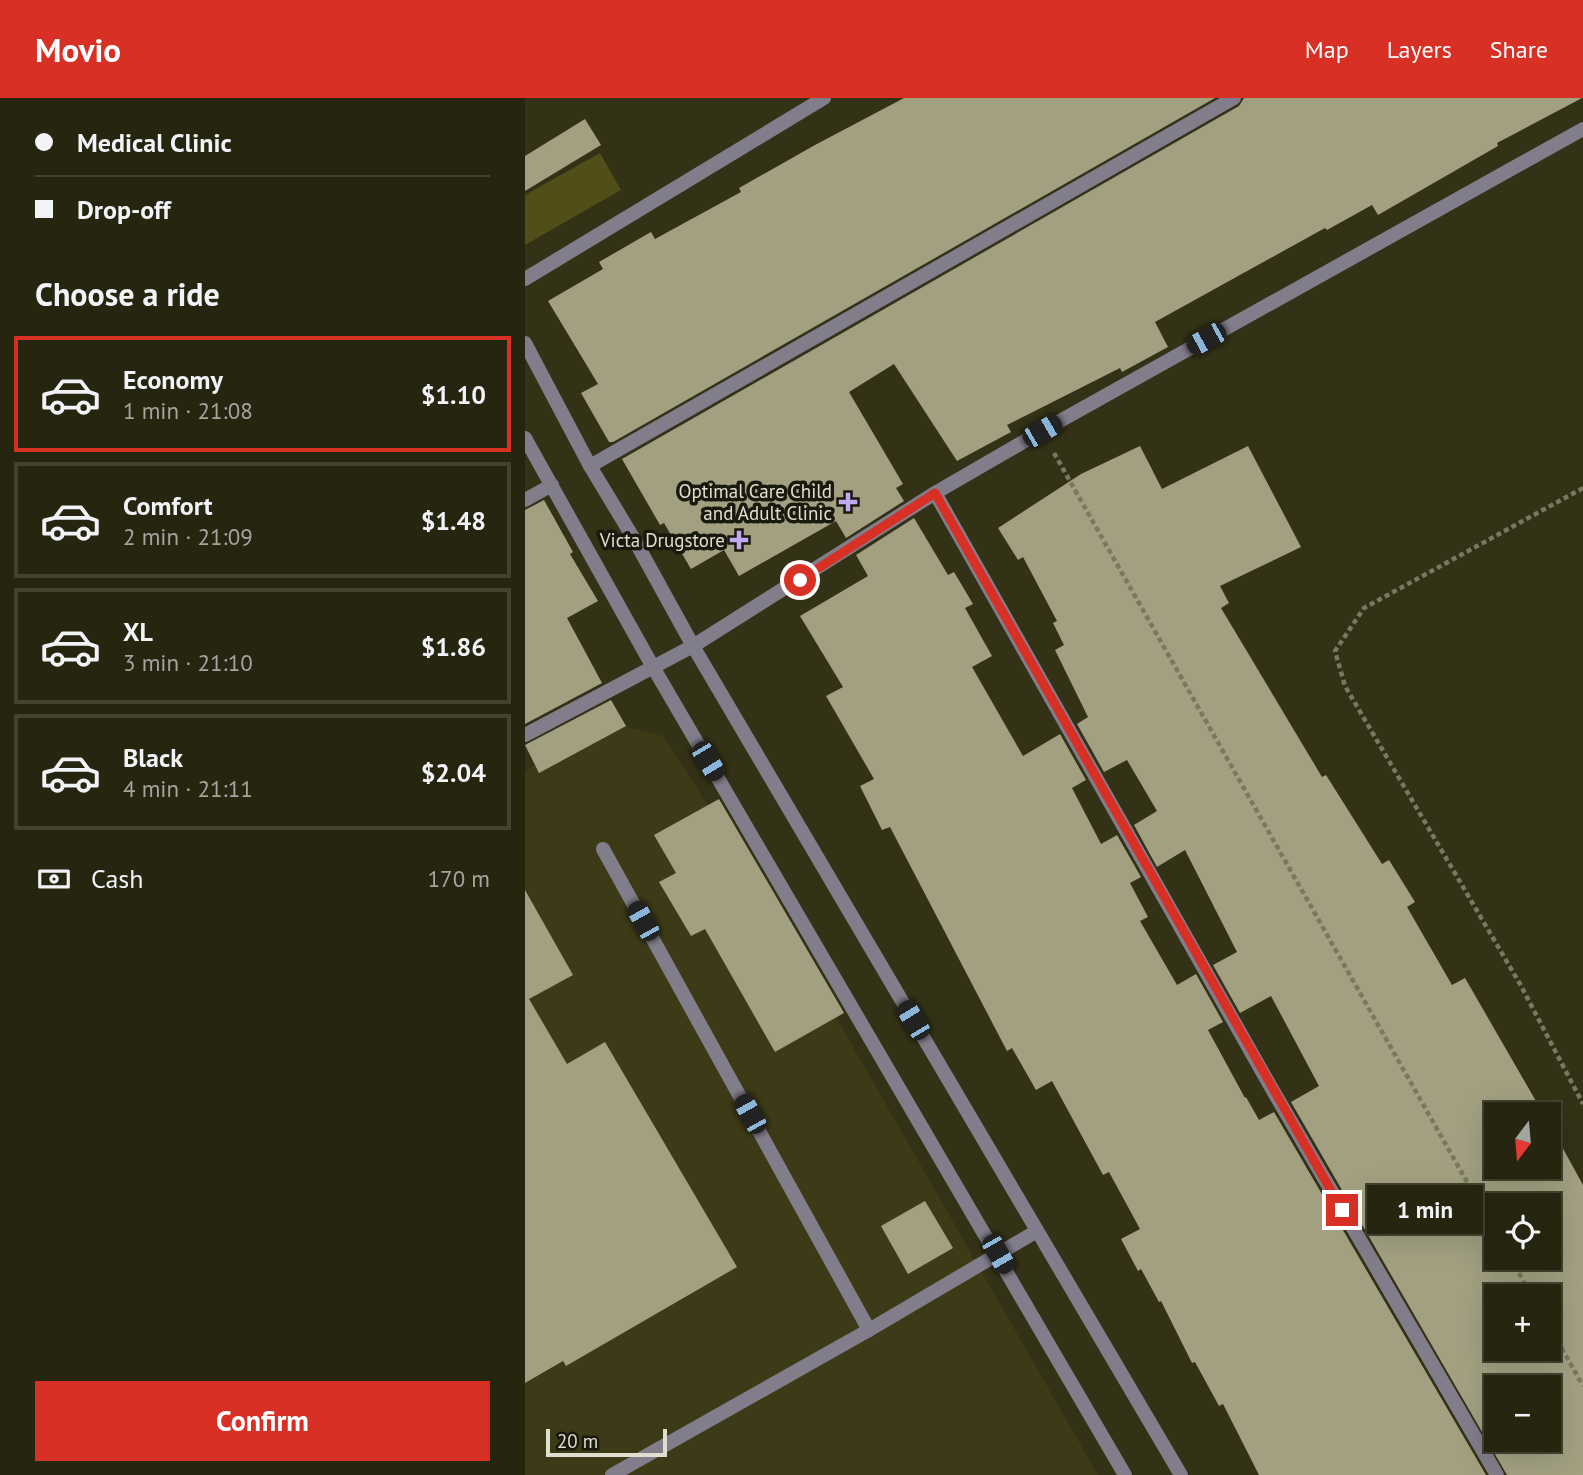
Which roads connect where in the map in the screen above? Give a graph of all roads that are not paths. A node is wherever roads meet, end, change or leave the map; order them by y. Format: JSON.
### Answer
{"nodes":[{"id":1,"x":824,"y":98,"type":"edge"},
{"id":2,"x":1234,"y":98,"type":"edge"},
{"id":3,"x":1583,"y":129,"type":"edge"},
{"id":4,"x":525,"y":279,"type":"edge"},
{"id":5,"x":525,"y":343,"type":"edge"},
{"id":6,"x":525,"y":438,"type":"edge"},
{"id":7,"x":590,"y":466,"type":"junction"},
{"id":8,"x":552,"y":485,"type":"junction"},
{"id":9,"x":935,"y":493,"type":"junction"},
{"id":10,"x":525,"y":500,"type":"edge"},
{"id":11,"x":693,"y":646,"type":"junction"},
{"id":12,"x":653,"y":667,"type":"junction"},
{"id":13,"x":525,"y":735,"type":"edge"},
{"id":14,"x":603,"y":849,"type":"dead end"},
{"id":15,"x":1037,"y":1231,"type":"junction"},
{"id":16,"x":998,"y":1254,"type":"junction"},
{"id":17,"x":869,"y":1330,"type":"junction"},
{"id":18,"x":612,"y":1475,"type":"edge"},
{"id":19,"x":1125,"y":1475,"type":"edge"},
{"id":20,"x":1181,"y":1475,"type":"edge"},
{"id":21,"x":1497,"y":1475,"type":"edge"}],
"edges":[{"from":1,"to":4,"type":"street"},
{"from":2,"to":7,"type":"street"},
{"from":3,"to":9,"type":"street"},
{"from":5,"to":7,"type":"street"},
{"from":6,"to":8,"type":"street"},
{"from":7,"to":11,"type":"street"},
{"from":8,"to":10,"type":"street"},
{"from":8,"to":12,"type":"street"},
{"from":9,"to":11,"type":"street"},
{"from":9,"to":21,"type":"street"},
{"from":11,"to":12,"type":"street"},
{"from":11,"to":15,"type":"street"},
{"from":12,"to":13,"type":"street"},
{"from":12,"to":16,"type":"street"},
{"from":14,"to":17,"type":"street"},
{"from":15,"to":16,"type":"street"},
{"from":15,"to":20,"type":"street"},
{"from":16,"to":17,"type":"street"},
{"from":16,"to":19,"type":"street"},
{"from":17,"to":18,"type":"street"}]}
